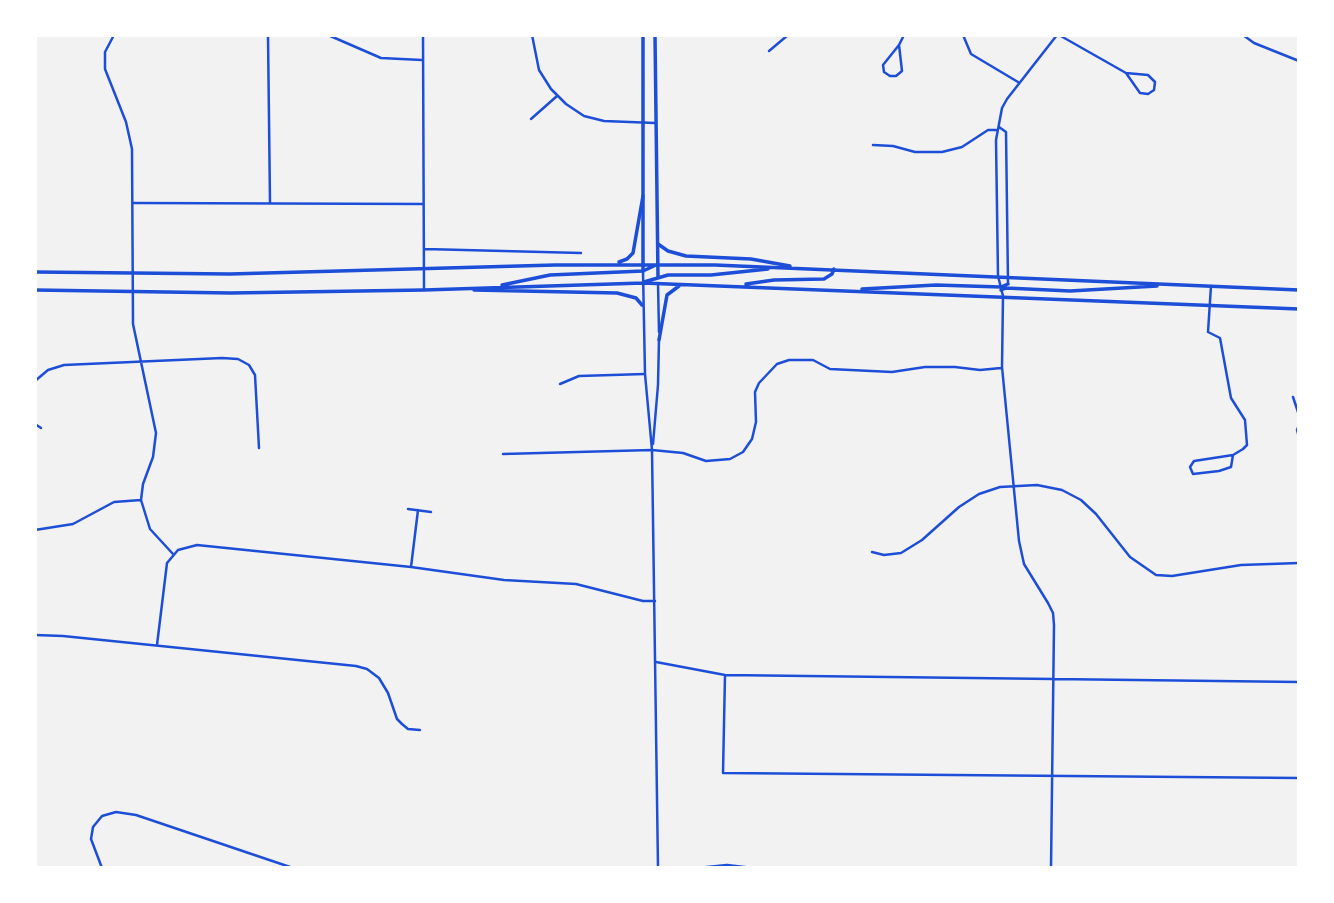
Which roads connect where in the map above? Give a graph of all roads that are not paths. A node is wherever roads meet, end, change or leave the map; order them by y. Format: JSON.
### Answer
{"nodes":[{"id":1,"x":114,"y":35,"type":"edge"},
{"id":2,"x":268,"y":35,"type":"edge"},
{"id":3,"x":328,"y":35,"type":"edge"},
{"id":4,"x":423,"y":35,"type":"edge"},
{"id":5,"x":533,"y":35,"type":"edge"},
{"id":6,"x":643,"y":35,"type":"edge"},
{"id":7,"x":654,"y":35,"type":"edge"},
{"id":8,"x":788,"y":35,"type":"edge"},
{"id":9,"x":904,"y":35,"type":"edge"},
{"id":10,"x":963,"y":35,"type":"edge"},
{"id":11,"x":1058,"y":35,"type":"edge"},
{"id":12,"x":1242,"y":35,"type":"edge"},
{"id":13,"x":899,"y":45,"type":"junction"},
{"id":14,"x":769,"y":51,"type":"dead end"},
{"id":15,"x":423,"y":60,"type":"junction"},
{"id":16,"x":1299,"y":61,"type":"edge"},
{"id":17,"x":1126,"y":73,"type":"junction"},
{"id":18,"x":1018,"y":82,"type":"junction"},
{"id":19,"x":557,"y":96,"type":"junction"},
{"id":20,"x":531,"y":119,"type":"dead end"},
{"id":21,"x":643,"y":122,"type":"junction"},
{"id":22,"x":655,"y":122,"type":"junction"},
{"id":23,"x":998,"y":128,"type":"junction"},
{"id":24,"x":873,"y":145,"type":"dead end"},
{"id":25,"x":643,"y":196,"type":"junction"},
{"id":26,"x":134,"y":203,"type":"junction"},
{"id":27,"x":270,"y":204,"type":"junction"},
{"id":28,"x":424,"y":204,"type":"junction"},
{"id":29,"x":657,"y":244,"type":"junction"},
{"id":30,"x":425,"y":249,"type":"junction"},
{"id":31,"x":581,"y":253,"type":"dead end"},
{"id":32,"x":612,"y":264,"type":"junction"},
{"id":33,"x":643,"y":264,"type":"junction"},
{"id":34,"x":658,"y":264,"type":"junction"},
{"id":35,"x":780,"y":267,"type":"junction"},
{"id":36,"x":803,"y":268,"type":"junction"},
{"id":37,"x":424,"y":269,"type":"junction"},
{"id":38,"x":834,"y":269,"type":"junction"},
{"id":39,"x":643,"y":271,"type":"junction"},
{"id":40,"x":35,"y":272,"type":"edge"},
{"id":41,"x":133,"y":275,"type":"junction"},
{"id":42,"x":658,"y":276,"type":"junction"},
{"id":43,"x":998,"y":276,"type":"junction"},
{"id":44,"x":1008,"y":277,"type":"junction"},
{"id":45,"x":643,"y":284,"type":"junction"},
{"id":46,"x":658,"y":284,"type":"junction"},
{"id":47,"x":682,"y":284,"type":"junction"},
{"id":48,"x":1176,"y":285,"type":"junction"},
{"id":49,"x":497,"y":286,"type":"junction"},
{"id":50,"x":737,"y":286,"type":"junction"},
{"id":51,"x":1211,"y":286,"type":"junction"},
{"id":52,"x":1004,"y":287,"type":"junction"},
{"id":53,"x":454,"y":289,"type":"junction"},
{"id":54,"x":35,"y":290,"type":"edge"},
{"id":55,"x":424,"y":290,"type":"junction"},
{"id":56,"x":846,"y":290,"type":"junction"},
{"id":57,"x":1299,"y":290,"type":"edge"},
{"id":58,"x":132,"y":293,"type":"junction"},
{"id":59,"x":1003,"y":296,"type":"junction"},
{"id":60,"x":642,"y":305,"type":"junction"},
{"id":61,"x":1209,"y":306,"type":"junction"},
{"id":62,"x":1299,"y":309,"type":"edge"},
{"id":63,"x":659,"y":340,"type":"junction"},
{"id":64,"x":141,"y":362,"type":"junction"},
{"id":65,"x":1002,"y":367,"type":"junction"},
{"id":66,"x":645,"y":374,"type":"junction"},
{"id":67,"x":35,"y":380,"type":"edge"},
{"id":68,"x":560,"y":384,"type":"dead end"},
{"id":69,"x":1293,"y":397,"type":"dead end"},
{"id":70,"x":1299,"y":415,"type":"edge"},
{"id":71,"x":35,"y":424,"type":"edge"},
{"id":72,"x":1299,"y":425,"type":"edge"},
{"id":73,"x":41,"y":428,"type":"dead end"},
{"id":74,"x":1299,"y":436,"type":"edge"},
{"id":75,"x":259,"y":448,"type":"dead end"},
{"id":76,"x":652,"y":450,"type":"junction"},
{"id":77,"x":503,"y":454,"type":"dead end"},
{"id":78,"x":1233,"y":455,"type":"junction"},
{"id":79,"x":1013,"y":487,"type":"junction"},
{"id":80,"x":141,"y":500,"type":"junction"},
{"id":81,"x":408,"y":509,"type":"dead end"},
{"id":82,"x":418,"y":510,"type":"junction"},
{"id":83,"x":431,"y":512,"type":"dead end"},
{"id":84,"x":35,"y":530,"type":"edge"},
{"id":85,"x":872,"y":552,"type":"dead end"},
{"id":86,"x":173,"y":554,"type":"junction"},
{"id":87,"x":1299,"y":563,"type":"edge"},
{"id":88,"x":411,"y":567,"type":"junction"},
{"id":89,"x":655,"y":601,"type":"junction"},
{"id":90,"x":35,"y":635,"type":"edge"},
{"id":91,"x":158,"y":645,"type":"junction"},
{"id":92,"x":656,"y":662,"type":"junction"},
{"id":93,"x":725,"y":675,"type":"junction"},
{"id":94,"x":1053,"y":679,"type":"junction"},
{"id":95,"x":1299,"y":682,"type":"edge"},
{"id":96,"x":420,"y":730,"type":"dead end"},
{"id":97,"x":1053,"y":775,"type":"junction"},
{"id":98,"x":1299,"y":778,"type":"edge"},
{"id":99,"x":720,"y":867,"type":"edge"},
{"id":100,"x":102,"y":868,"type":"edge"},
{"id":101,"x":293,"y":868,"type":"edge"},
{"id":102,"x":422,"y":868,"type":"edge"},
{"id":103,"x":475,"y":868,"type":"edge"},
{"id":104,"x":658,"y":868,"type":"edge"},
{"id":105,"x":697,"y":868,"type":"edge"},
{"id":106,"x":754,"y":868,"type":"edge"},
{"id":107,"x":1051,"y":868,"type":"edge"}],
"edges":[{"from":1,"to":26,"type":"street"},
{"from":2,"to":27,"type":"street"},
{"from":3,"to":15,"type":"street"},
{"from":4,"to":15,"type":"street"},
{"from":5,"to":19,"type":"street"},
{"from":6,"to":21,"type":"main road"},
{"from":7,"to":22,"type":"main road"},
{"from":8,"to":14,"type":"street"},
{"from":9,"to":13,"type":"street"},
{"from":10,"to":18,"type":"street"},
{"from":11,"to":17,"type":"street"},
{"from":11,"to":18,"type":"street"},
{"from":12,"to":16,"type":"street"},
{"from":13,"to":13,"type":"street"},
{"from":15,"to":28,"type":"street"},
{"from":17,"to":17,"type":"street"},
{"from":18,"to":23,"type":"street"},
{"from":19,"to":20,"type":"street"},
{"from":19,"to":21,"type":"street"},
{"from":21,"to":22,"type":"street"},
{"from":21,"to":25,"type":"main road"},
{"from":22,"to":29,"type":"main road"},
{"from":23,"to":24,"type":"street"},
{"from":23,"to":43,"type":"street"},
{"from":23,"to":44,"type":"street"},
{"from":25,"to":32,"type":"main road"},
{"from":25,"to":33,"type":"main road"},
{"from":26,"to":27,"type":"street"},
{"from":26,"to":41,"type":"street"},
{"from":27,"to":28,"type":"street"},
{"from":28,"to":30,"type":"street"},
{"from":29,"to":34,"type":"main road"},
{"from":29,"to":36,"type":"main road"},
{"from":30,"to":31,"type":"street"},
{"from":30,"to":37,"type":"street"},
{"from":32,"to":33,"type":"main road"},
{"from":32,"to":37,"type":"main road"},
{"from":33,"to":34,"type":"main road"},
{"from":33,"to":39,"type":"main road"},
{"from":34,"to":35,"type":"main road"},
{"from":34,"to":39,"type":"main road"},
{"from":34,"to":42,"type":"main road"},
{"from":35,"to":36,"type":"main road"},
{"from":35,"to":42,"type":"main road"},
{"from":36,"to":38,"type":"main road"},
{"from":37,"to":41,"type":"main road"},
{"from":37,"to":55,"type":"street"},
{"from":38,"to":43,"type":"main road"},
{"from":38,"to":50,"type":"main road"},
{"from":39,"to":45,"type":"street"},
{"from":39,"to":49,"type":"main road"},
{"from":40,"to":41,"type":"main road"},
{"from":41,"to":58,"type":"street"},
{"from":42,"to":45,"type":"main road"},
{"from":42,"to":46,"type":"street"},
{"from":43,"to":44,"type":"main road"},
{"from":43,"to":52,"type":"street"},
{"from":44,"to":48,"type":"main road"},
{"from":44,"to":52,"type":"street"},
{"from":45,"to":46,"type":"main road"},
{"from":45,"to":49,"type":"main road"},
{"from":45,"to":60,"type":"street"},
{"from":46,"to":47,"type":"main road"},
{"from":46,"to":63,"type":"street"},
{"from":47,"to":50,"type":"main road"},
{"from":47,"to":63,"type":"main road"},
{"from":48,"to":51,"type":"main road"},
{"from":48,"to":52,"type":"main road"},
{"from":49,"to":53,"type":"main road"},
{"from":50,"to":56,"type":"main road"},
{"from":51,"to":57,"type":"main road"},
{"from":51,"to":61,"type":"street"},
{"from":52,"to":56,"type":"main road"},
{"from":52,"to":59,"type":"street"},
{"from":53,"to":55,"type":"main road"},
{"from":53,"to":60,"type":"main road"},
{"from":54,"to":58,"type":"main road"},
{"from":55,"to":58,"type":"main road"},
{"from":56,"to":59,"type":"main road"},
{"from":58,"to":64,"type":"street"},
{"from":59,"to":61,"type":"main road"},
{"from":59,"to":65,"type":"street"},
{"from":60,"to":66,"type":"street"},
{"from":61,"to":62,"type":"main road"},
{"from":61,"to":78,"type":"street"},
{"from":63,"to":76,"type":"street"},
{"from":64,"to":67,"type":"street"},
{"from":64,"to":75,"type":"street"},
{"from":64,"to":80,"type":"street"},
{"from":65,"to":76,"type":"street"},
{"from":65,"to":79,"type":"street"},
{"from":66,"to":68,"type":"street"},
{"from":66,"to":76,"type":"street"},
{"from":69,"to":70,"type":"street"},
{"from":71,"to":73,"type":"street"},
{"from":72,"to":74,"type":"street"},
{"from":76,"to":77,"type":"street"},
{"from":76,"to":89,"type":"street"},
{"from":78,"to":78,"type":"street"},
{"from":79,"to":85,"type":"street"},
{"from":79,"to":87,"type":"street"},
{"from":79,"to":94,"type":"street"},
{"from":80,"to":84,"type":"street"},
{"from":80,"to":86,"type":"street"},
{"from":81,"to":82,"type":"street"},
{"from":82,"to":83,"type":"street"},
{"from":82,"to":88,"type":"street"},
{"from":86,"to":88,"type":"street"},
{"from":86,"to":91,"type":"street"},
{"from":88,"to":89,"type":"street"},
{"from":89,"to":92,"type":"street"},
{"from":90,"to":91,"type":"street"},
{"from":91,"to":96,"type":"street"},
{"from":92,"to":93,"type":"street"},
{"from":92,"to":104,"type":"street"},
{"from":93,"to":94,"type":"street"},
{"from":93,"to":97,"type":"street"},
{"from":94,"to":95,"type":"street"},
{"from":94,"to":97,"type":"street"},
{"from":97,"to":98,"type":"street"},
{"from":97,"to":107,"type":"street"},
{"from":99,"to":105,"type":"street"},
{"from":99,"to":106,"type":"street"},
{"from":100,"to":101,"type":"street"},
{"from":102,"to":103,"type":"street"}]}
